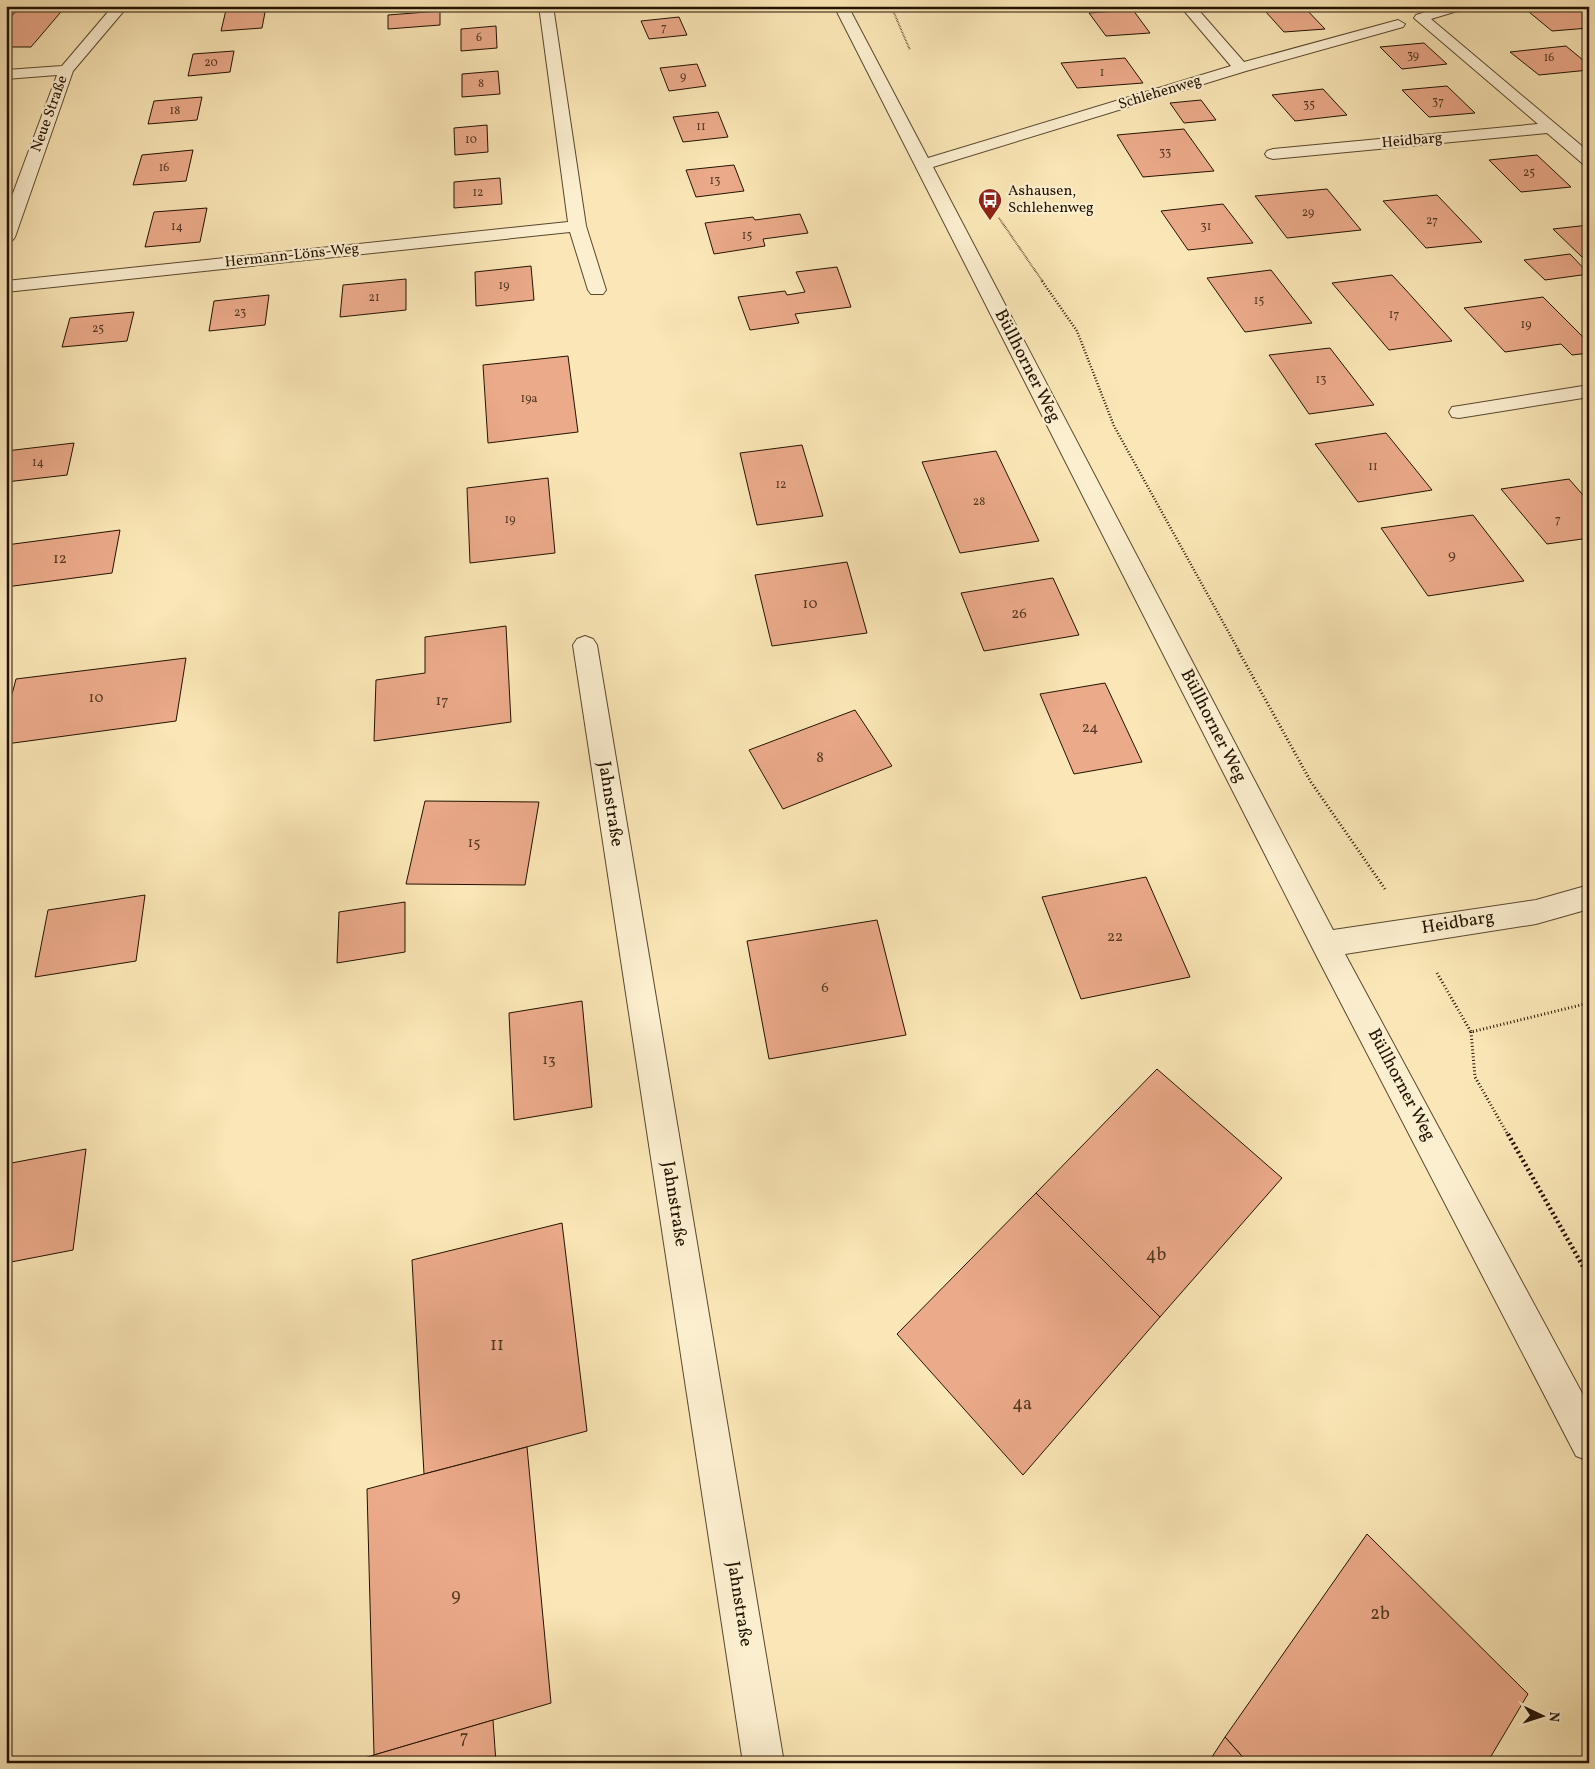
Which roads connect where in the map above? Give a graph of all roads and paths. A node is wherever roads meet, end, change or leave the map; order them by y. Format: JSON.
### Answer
{"nodes":[{"id":1,"x":121,"y":6,"type":"edge"},
{"id":2,"x":546,"y":6,"type":"edge"},
{"id":3,"x":841,"y":6,"type":"edge"},
{"id":4,"x":1187,"y":6,"type":"edge"},
{"id":5,"x":1459,"y":6,"type":"edge"},
{"id":6,"x":1398,"y":24,"type":"dead end"},
{"id":7,"x":1241,"y":68,"type":"junction"},
{"id":8,"x":66,"y":70,"type":"junction"},
{"id":9,"x":6,"y":74,"type":"edge"},
{"id":10,"x":1550,"y":128,"type":"junction"},
{"id":11,"x":1273,"y":154,"type":"dead end"},
{"id":12,"x":956,"y":156,"type":"junction"},
{"id":13,"x":1589,"y":161,"type":"edge"},
{"id":14,"x":923,"y":165,"type":"junction"},
{"id":15,"x":577,"y":226,"type":"junction"},
{"id":16,"x":6,"y":236,"type":"edge"},
{"id":17,"x":6,"y":287,"type":"edge"},
{"id":18,"x":597,"y":290,"type":"dead end"},
{"id":19,"x":1589,"y":392,"type":"edge"},
{"id":20,"x":1459,"y":412,"type":"dead end"},
{"id":21,"x":585,"y":645,"type":"dead end"},
{"id":22,"x":1589,"y":897,"type":"edge"},
{"id":23,"x":1412,"y":930,"type":"junction"},
{"id":24,"x":1325,"y":944,"type":"junction"},
{"id":25,"x":1589,"y":1003,"type":"edge"},
{"id":26,"x":1471,"y":1032,"type":"junction"},
{"id":27,"x":1589,"y":1277,"type":"edge"},
{"id":28,"x":1589,"y":1443,"type":"edge"},
{"id":29,"x":764,"y":1763,"type":"edge"}],
"edges":[{"from":1,"to":8,"type":"street","name":"Neue Straße"},
{"from":2,"to":15,"type":"street"},
{"from":3,"to":14,"type":"street","name":"Büllhorner Weg"},
{"from":4,"to":7,"type":"street"},
{"from":5,"to":10,"type":"street"},
{"from":6,"to":7,"type":"street","name":"Schlehenweg"},
{"from":7,"to":12,"type":"street","name":"Schlehenweg"},
{"from":8,"to":9,"type":"street"},
{"from":8,"to":16,"type":"street","name":"Neue Straße"},
{"from":10,"to":11,"type":"street","name":"Heidbarg"},
{"from":10,"to":13,"type":"street"},
{"from":12,"to":14,"type":"street","name":"Schlehenweg"},
{"from":12,"to":23,"type":"path"},
{"from":14,"to":24,"type":"street","name":"Büllhorner Weg"},
{"from":15,"to":17,"type":"street","name":"Hermann-Löns-Weg"},
{"from":15,"to":18,"type":"street"},
{"from":19,"to":20,"type":"street"},
{"from":21,"to":29,"type":"street","name":"Jahnstraße"},
{"from":22,"to":23,"type":"street","name":"Heidbarg"},
{"from":23,"to":24,"type":"street","name":"Heidbarg"},
{"from":23,"to":26,"type":"path"},
{"from":24,"to":28,"type":"street","name":"Büllhorner Weg"},
{"from":25,"to":26,"type":"path"},
{"from":26,"to":27,"type":"path"}]}
